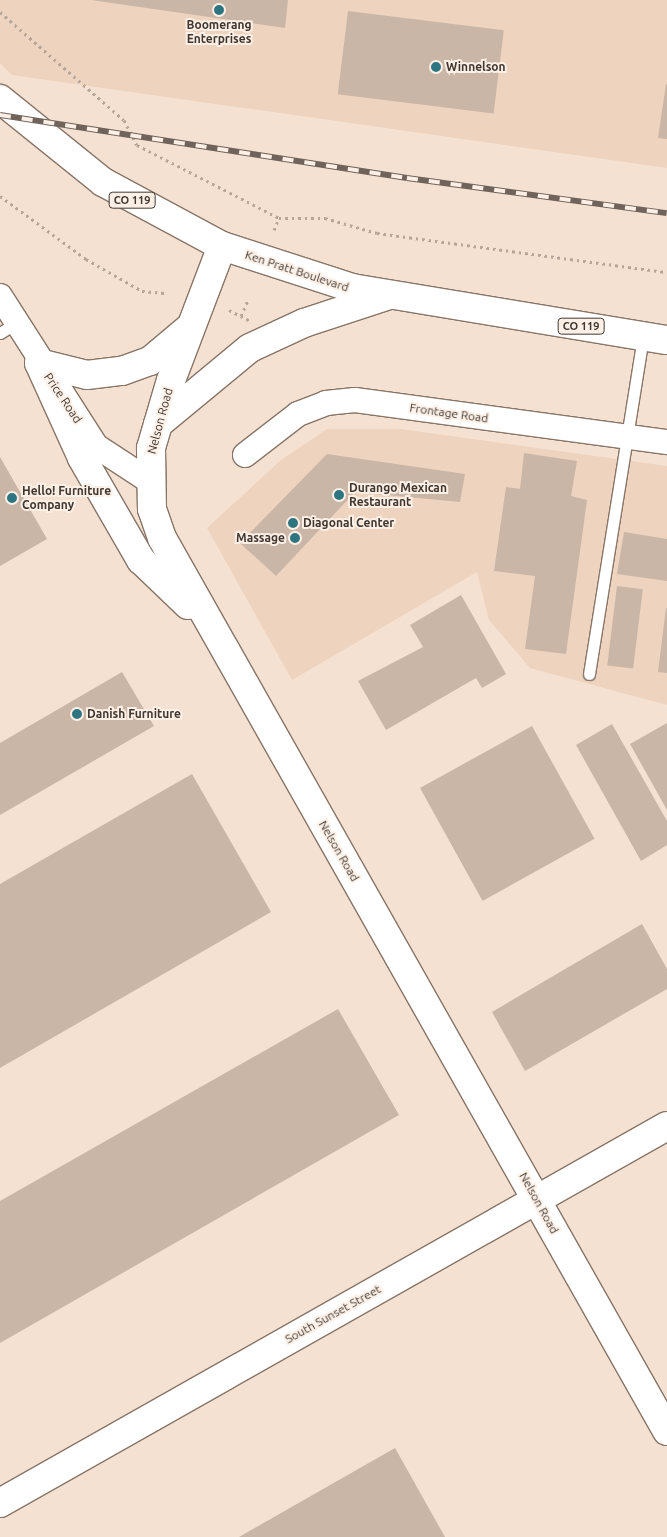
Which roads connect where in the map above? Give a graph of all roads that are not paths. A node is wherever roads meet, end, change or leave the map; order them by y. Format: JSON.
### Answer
{"nodes":[{"id":1,"x":0,"y":99,"type":"edge"},
{"id":2,"x":222,"y":246,"type":"junction"},
{"id":3,"x":0,"y":296,"type":"edge"},
{"id":4,"x":388,"y":296,"type":"junction"},
{"id":5,"x":194,"y":324,"type":"junction"},
{"id":6,"x":8,"y":328,"type":"edge"},
{"id":7,"x":655,"y":338,"type":"edge"},
{"id":8,"x":38,"y":363,"type":"junction"},
{"id":9,"x":158,"y":424,"type":"junction"},
{"id":10,"x":630,"y":437,"type":"junction"},
{"id":11,"x":667,"y":442,"type":"edge"},
{"id":12,"x":245,"y":455,"type":"dead end"},
{"id":13,"x":148,"y":480,"type":"junction"},
{"id":14,"x":209,"y":625,"type":"junction"},
{"id":15,"x":589,"y":674,"type":"dead end"},
{"id":16,"x":667,"y":1126,"type":"edge"},
{"id":17,"x":537,"y":1199,"type":"junction"},
{"id":18,"x":667,"y":1431,"type":"edge"},
{"id":19,"x":0,"y":1502,"type":"edge"}],
"edges":[{"from":1,"to":2,"type":"main road","name":"Ken Pratt Boulevard","number":"CO 119"},
{"from":2,"to":4,"type":"main road","name":"Ken Pratt Boulevard","number":"CO 119"},
{"from":2,"to":5,"type":"main road","name":"Nelson Road"},
{"from":3,"to":6,"type":"street","name":"Price Road"},
{"from":4,"to":7,"type":"main road","name":"Ken Pratt Boulevard","number":"CO 119"},
{"from":4,"to":9,"type":"main road"},
{"from":5,"to":8,"type":"main road"},
{"from":5,"to":9,"type":"main road","name":"Nelson Road"},
{"from":6,"to":8,"type":"street","name":"Price Road"},
{"from":7,"to":10,"type":"lane"},
{"from":8,"to":13,"type":"street","name":"Price Road"},
{"from":8,"to":14,"type":"main road"},
{"from":9,"to":13,"type":"main road","name":"Nelson Road"},
{"from":10,"to":11,"type":"street","name":"Frontage Road"},
{"from":10,"to":12,"type":"street","name":"Frontage Road"},
{"from":10,"to":15,"type":"lane"},
{"from":13,"to":14,"type":"main road","name":"Nelson Road"},
{"from":14,"to":17,"type":"main road","name":"Nelson Road"},
{"from":16,"to":17,"type":"main road","name":"South Sunset Street"},
{"from":17,"to":18,"type":"main road","name":"Nelson Road"},
{"from":17,"to":19,"type":"main road","name":"South Sunset Street"}]}
